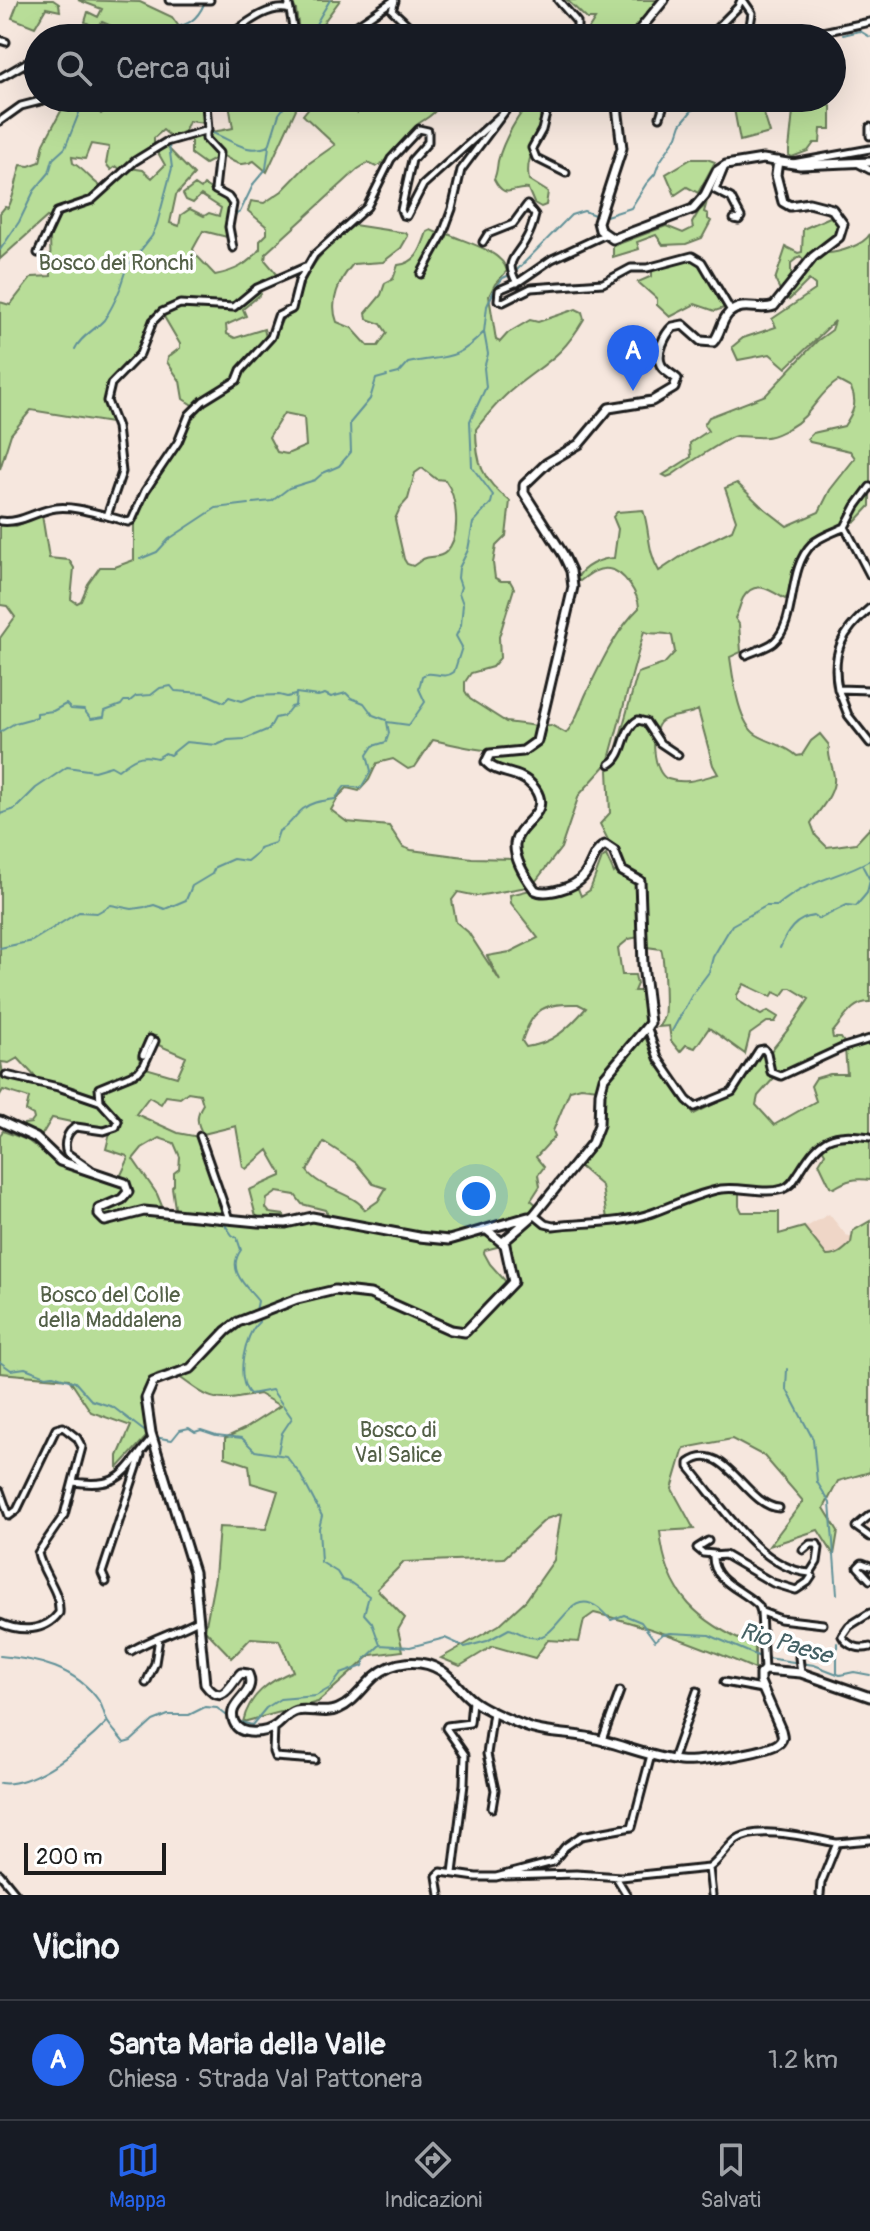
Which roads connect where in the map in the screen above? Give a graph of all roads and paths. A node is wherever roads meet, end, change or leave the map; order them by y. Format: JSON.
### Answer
{"nodes":[{"id":1,"x":169,"y":0,"type":"edge"},
{"id":2,"x":210,"y":0,"type":"edge"},
{"id":3,"x":285,"y":0,"type":"edge"},
{"id":4,"x":395,"y":0,"type":"edge"},
{"id":5,"x":558,"y":0,"type":"edge"},
{"id":6,"x":664,"y":0,"type":"edge"},
{"id":7,"x":742,"y":0,"type":"edge"},
{"id":8,"x":193,"y":1,"type":"edge"},
{"id":9,"x":290,"y":10,"type":"junction"},
{"id":10,"x":362,"y":22,"type":"joint"},
{"id":11,"x":870,"y":22,"type":"edge"},
{"id":12,"x":248,"y":24,"type":"edge"},
{"id":13,"x":292,"y":24,"type":"edge"},
{"id":14,"x":359,"y":24,"type":"edge"},
{"id":15,"x":407,"y":24,"type":"edge"},
{"id":16,"x":577,"y":24,"type":"edge"},
{"id":17,"x":644,"y":24,"type":"edge"},
{"id":18,"x":721,"y":24,"type":"edge"},
{"id":19,"x":751,"y":24,"type":"edge"},
{"id":20,"x":846,"y":27,"type":"edge"},
{"id":21,"x":24,"y":65,"type":"edge"},
{"id":22,"x":0,"y":78,"type":"edge"},
{"id":23,"x":24,"y":105,"type":"edge"},
{"id":24,"x":207,"y":112,"type":"edge"},
{"id":25,"x":504,"y":112,"type":"joint"},
{"id":26,"x":546,"y":112,"type":"edge"},
{"id":27,"x":618,"y":112,"type":"edge"},
{"id":28,"x":662,"y":112,"type":"edge"},
{"id":29,"x":660,"y":117,"type":"dead end"},
{"id":30,"x":0,"y":121,"type":"edge"},
{"id":31,"x":870,"y":127,"type":"edge"},
{"id":32,"x":206,"y":130,"type":"junction"},
{"id":33,"x":870,"y":136,"type":"edge"},
{"id":34,"x":870,"y":149,"type":"edge"},
{"id":35,"x":778,"y":161,"type":"junction"},
{"id":36,"x":870,"y":162,"type":"edge"},
{"id":37,"x":857,"y":163,"type":"junction"},
{"id":38,"x":791,"y":164,"type":"junction"},
{"id":39,"x":726,"y":165,"type":"junction"},
{"id":40,"x":870,"y":170,"type":"edge"},
{"id":41,"x":566,"y":173,"type":"dead end"},
{"id":42,"x":734,"y":219,"type":"dead end"},
{"id":43,"x":604,"y":235,"type":"junction"},
{"id":44,"x":483,"y":242,"type":"dead end"},
{"id":45,"x":233,"y":248,"type":"dead end"},
{"id":46,"x":38,"y":253,"type":"dead end"},
{"id":47,"x":306,"y":267,"type":"junction"},
{"id":48,"x":421,"y":274,"type":"dead end"},
{"id":49,"x":517,"y":283,"type":"junction"},
{"id":50,"x":731,"y":311,"type":"junction"},
{"id":51,"x":870,"y":487,"type":"edge"},
{"id":52,"x":107,"y":516,"type":"junction"},
{"id":53,"x":0,"y":521,"type":"edge"},
{"id":54,"x":845,"y":527,"type":"junction"},
{"id":55,"x":870,"y":575,"type":"edge"},
{"id":56,"x":870,"y":608,"type":"edge"},
{"id":57,"x":746,"y":655,"type":"dead end"},
{"id":58,"x":838,"y":689,"type":"junction"},
{"id":59,"x":870,"y":690,"type":"edge"},
{"id":60,"x":870,"y":743,"type":"edge"},
{"id":61,"x":678,"y":755,"type":"dead end"},
{"id":62,"x":610,"y":764,"type":"dead end"},
{"id":63,"x":648,"y":1029,"type":"junction"},
{"id":64,"x":870,"y":1039,"type":"edge"},
{"id":65,"x":143,"y":1055,"type":"dead end"},
{"id":66,"x":6,"y":1075,"type":"dead end"},
{"id":67,"x":100,"y":1101,"type":"junction"},
{"id":68,"x":0,"y":1121,"type":"edge"},
{"id":69,"x":200,"y":1136,"type":"dead end"},
{"id":70,"x":870,"y":1137,"type":"edge"},
{"id":71,"x":92,"y":1171,"type":"junction"},
{"id":72,"x":534,"y":1215,"type":"junction"},
{"id":73,"x":229,"y":1220,"type":"junction"},
{"id":74,"x":487,"y":1230,"type":"junction"},
{"id":75,"x":503,"y":1242,"type":"junction"},
{"id":76,"x":152,"y":1436,"type":"junction"},
{"id":77,"x":141,"y":1455,"type":"junction"},
{"id":78,"x":73,"y":1482,"type":"junction"},
{"id":79,"x":0,"y":1491,"type":"edge"},
{"id":80,"x":779,"y":1508,"type":"dead end"},
{"id":81,"x":870,"y":1515,"type":"edge"},
{"id":82,"x":870,"y":1537,"type":"edge"},
{"id":83,"x":708,"y":1541,"type":"dead end"},
{"id":84,"x":803,"y":1550,"type":"dead end"},
{"id":85,"x":715,"y":1554,"type":"junction"},
{"id":86,"x":870,"y":1566,"type":"edge"},
{"id":87,"x":810,"y":1573,"type":"junction"},
{"id":88,"x":870,"y":1580,"type":"edge"},
{"id":89,"x":106,"y":1582,"type":"dead end"},
{"id":90,"x":761,"y":1612,"type":"junction"},
{"id":91,"x":870,"y":1613,"type":"edge"},
{"id":92,"x":199,"y":1620,"type":"junction"},
{"id":93,"x":0,"y":1623,"type":"edge"},
{"id":94,"x":823,"y":1624,"type":"dead end"},
{"id":95,"x":160,"y":1637,"type":"junction"},
{"id":96,"x":870,"y":1647,"type":"edge"},
{"id":97,"x":131,"y":1651,"type":"dead end"},
{"id":98,"x":764,"y":1670,"type":"junction"},
{"id":99,"x":724,"y":1682,"type":"dead end"},
{"id":100,"x":146,"y":1683,"type":"dead end"},
{"id":101,"x":762,"y":1689,"type":"junction"},
{"id":102,"x":620,"y":1691,"type":"dead end"},
{"id":103,"x":697,"y":1691,"type":"dead end"},
{"id":104,"x":870,"y":1697,"type":"edge"},
{"id":105,"x":472,"y":1701,"type":"junction"},
{"id":106,"x":494,"y":1711,"type":"junction"},
{"id":107,"x":274,"y":1727,"type":"junction"},
{"id":108,"x":602,"y":1740,"type":"junction"},
{"id":109,"x":651,"y":1755,"type":"junction"},
{"id":110,"x":673,"y":1759,"type":"junction"},
{"id":111,"x":315,"y":1760,"type":"dead end"},
{"id":112,"x":492,"y":1808,"type":"dead end"},
{"id":113,"x":870,"y":1840,"type":"edge"},
{"id":114,"x":837,"y":1843,"type":"junction"},
{"id":115,"x":709,"y":1868,"type":"junction"},
{"id":116,"x":453,"y":1873,"type":"junction"},
{"id":117,"x":0,"y":1874,"type":"edge"},
{"id":118,"x":496,"y":1877,"type":"junction"},
{"id":119,"x":616,"y":1877,"type":"junction"},
{"id":120,"x":17,"y":1895,"type":"edge"},
{"id":121,"x":440,"y":1895,"type":"edge"},
{"id":122,"x":627,"y":1895,"type":"edge"},
{"id":123,"x":712,"y":1895,"type":"edge"},
{"id":124,"x":820,"y":1895,"type":"edge"}],
"edges":[{"from":1,"to":8,"type":"street"},
{"from":2,"to":8,"type":"street"},
{"from":3,"to":9,"type":"street"},
{"from":4,"to":10,"type":"street"},
{"from":4,"to":15,"type":"street"},
{"from":5,"to":16,"type":"street"},
{"from":6,"to":17,"type":"street"},
{"from":7,"to":18,"type":"street"},
{"from":7,"to":19,"type":"street"},
{"from":9,"to":12,"type":"street"},
{"from":9,"to":13,"type":"street"},
{"from":10,"to":14,"type":"street"},
{"from":11,"to":20,"type":"street"},
{"from":21,"to":22,"type":"street"},
{"from":23,"to":30,"type":"street"},
{"from":24,"to":32,"type":"street"},
{"from":25,"to":47,"type":"street"},
{"from":25,"to":48,"type":"street"},
{"from":26,"to":41,"type":"street"},
{"from":27,"to":43,"type":"street"},
{"from":28,"to":29,"type":"street"},
{"from":31,"to":33,"type":"street"},
{"from":32,"to":45,"type":"street"},
{"from":32,"to":46,"type":"street"},
{"from":34,"to":38,"type":"street"},
{"from":35,"to":38,"type":"street"},
{"from":35,"to":39,"type":"street"},
{"from":35,"to":50,"type":"street"},
{"from":36,"to":37,"type":"street"},
{"from":37,"to":38,"type":"street"},
{"from":37,"to":40,"type":"street"},
{"from":39,"to":42,"type":"street"},
{"from":39,"to":43,"type":"street"},
{"from":43,"to":49,"type":"street"},
{"from":44,"to":49,"type":"street"},
{"from":47,"to":52,"type":"street"},
{"from":47,"to":52,"type":"street"},
{"from":49,"to":50,"type":"street"},
{"from":50,"to":63,"type":"street"},
{"from":51,"to":54,"type":"street"},
{"from":52,"to":53,"type":"street"},
{"from":54,"to":55,"type":"street"},
{"from":54,"to":57,"type":"street"},
{"from":56,"to":58,"type":"street"},
{"from":58,"to":59,"type":"street"},
{"from":58,"to":60,"type":"street"},
{"from":61,"to":62,"type":"street"},
{"from":63,"to":64,"type":"street"},
{"from":63,"to":72,"type":"street"},
{"from":65,"to":67,"type":"street"},
{"from":66,"to":67,"type":"street"},
{"from":67,"to":71,"type":"street"},
{"from":68,"to":71,"type":"street"},
{"from":69,"to":73,"type":"street"},
{"from":70,"to":72,"type":"street"},
{"from":71,"to":73,"type":"street"},
{"from":72,"to":74,"type":"street"},
{"from":72,"to":75,"type":"street"},
{"from":73,"to":74,"type":"street"},
{"from":74,"to":75,"type":"street"},
{"from":75,"to":76,"type":"street"},
{"from":76,"to":77,"type":"street"},
{"from":76,"to":92,"type":"street"},
{"from":77,"to":78,"type":"street"},
{"from":77,"to":89,"type":"street"},
{"from":78,"to":79,"type":"street"},
{"from":78,"to":93,"type":"street"},
{"from":80,"to":87,"type":"street"},
{"from":81,"to":82,"type":"street"},
{"from":83,"to":85,"type":"street"},
{"from":84,"to":87,"type":"street"},
{"from":85,"to":87,"type":"street"},
{"from":85,"to":90,"type":"street"},
{"from":86,"to":88,"type":"street"},
{"from":90,"to":94,"type":"street"},
{"from":90,"to":98,"type":"street"},
{"from":91,"to":96,"type":"street"},
{"from":92,"to":95,"type":"street"},
{"from":92,"to":107,"type":"street"},
{"from":95,"to":97,"type":"street"},
{"from":95,"to":100,"type":"street"},
{"from":98,"to":101,"type":"street"},
{"from":98,"to":104,"type":"street"},
{"from":99,"to":101,"type":"street"},
{"from":101,"to":110,"type":"street"},
{"from":102,"to":108,"type":"street"},
{"from":103,"to":110,"type":"street"},
{"from":105,"to":106,"type":"street"},
{"from":105,"to":107,"type":"street"},
{"from":105,"to":116,"type":"street"},
{"from":106,"to":108,"type":"street"},
{"from":106,"to":112,"type":"street"},
{"from":107,"to":111,"type":"street"},
{"from":108,"to":109,"type":"street"},
{"from":109,"to":110,"type":"street"},
{"from":109,"to":118,"type":"street"},
{"from":113,"to":114,"type":"street"},
{"from":114,"to":115,"type":"street"},
{"from":114,"to":124,"type":"street"},
{"from":115,"to":119,"type":"street"},
{"from":115,"to":123,"type":"street"},
{"from":116,"to":118,"type":"street"},
{"from":116,"to":121,"type":"street"},
{"from":117,"to":120,"type":"street"},
{"from":118,"to":119,"type":"street"},
{"from":119,"to":122,"type":"street"}]}
